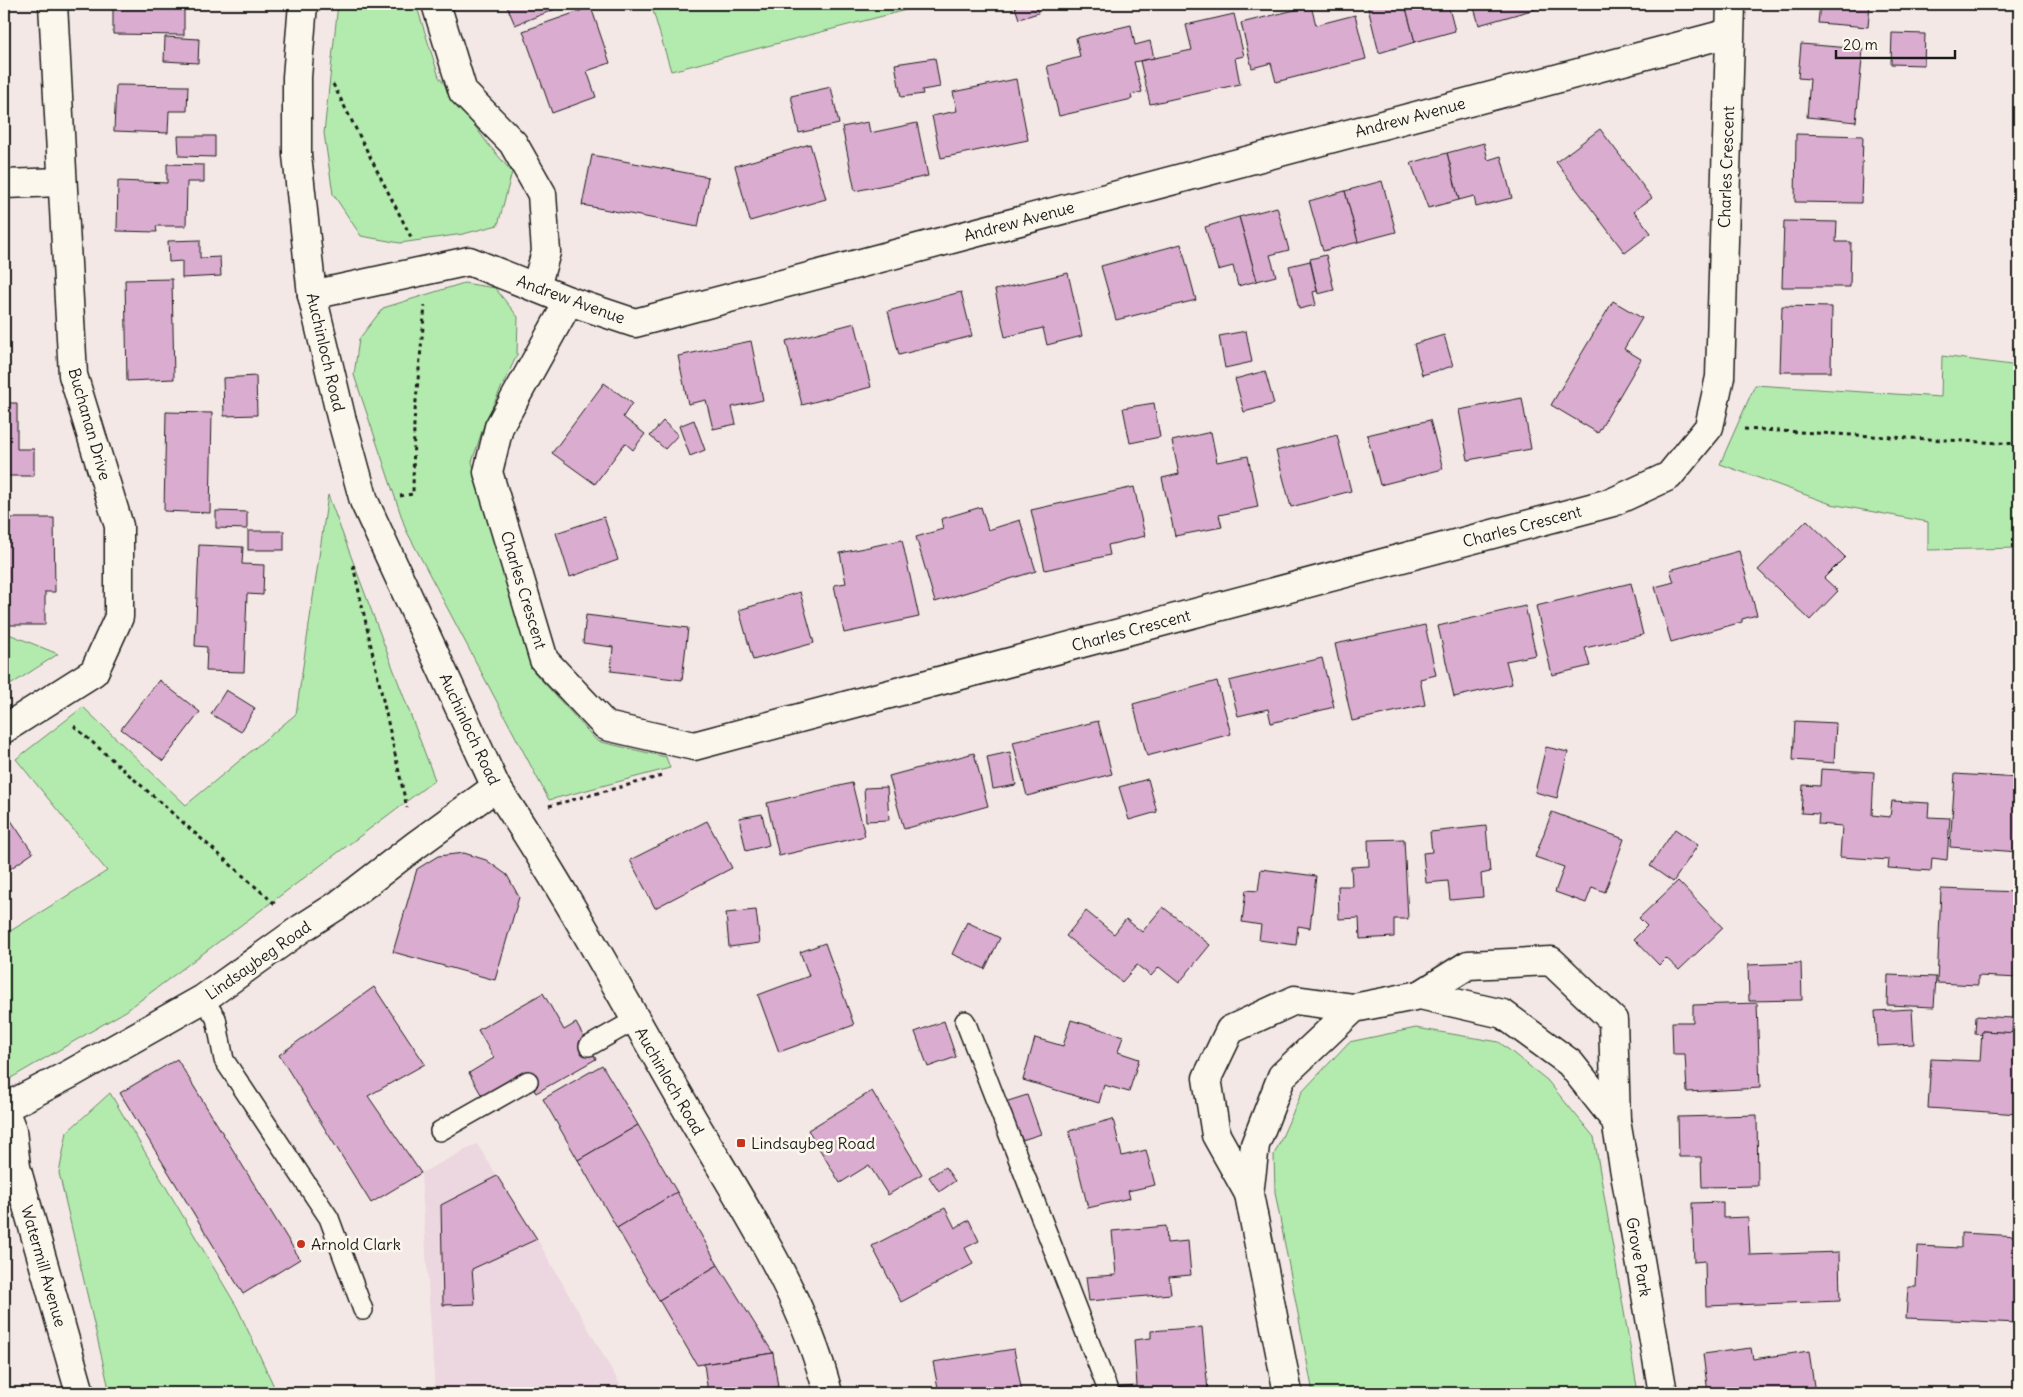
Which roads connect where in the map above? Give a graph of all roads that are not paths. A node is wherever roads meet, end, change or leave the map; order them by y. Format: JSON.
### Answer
{"nodes":[{"id":1,"x":53,"y":4,"type":"edge"},
{"id":2,"x":304,"y":4,"type":"edge"},
{"id":3,"x":436,"y":4,"type":"edge"},
{"id":4,"x":1731,"y":4,"type":"edge"},
{"id":5,"x":1730,"y":33,"type":"junction"},
{"id":6,"x":62,"y":182,"type":"junction"},
{"id":7,"x":4,"y":184,"type":"edge"},
{"id":8,"x":536,"y":286,"type":"junction"},
{"id":9,"x":312,"y":295,"type":"junction"},
{"id":10,"x":569,"y":301,"type":"junction"},
{"id":11,"x":4,"y":729,"type":"edge"},
{"id":12,"x":496,"y":787,"type":"junction"},
{"id":13,"x":1420,"y":995,"type":"junction"},
{"id":14,"x":203,"y":999,"type":"junction"},
{"id":15,"x":1354,"y":1008,"type":"junction"},
{"id":16,"x":635,"y":1020,"type":"junction"},
{"id":17,"x":965,"y":1021,"type":"dead end"},
{"id":18,"x":589,"y":1046,"type":"dead end"},
{"id":19,"x":528,"y":1080,"type":"dead end"},
{"id":20,"x":4,"y":1109,"type":"edge"},
{"id":21,"x":1616,"y":1121,"type":"junction"},
{"id":22,"x":440,"y":1131,"type":"dead end"},
{"id":23,"x":1249,"y":1194,"type":"junction"},
{"id":24,"x":363,"y":1310,"type":"dead end"},
{"id":25,"x":80,"y":1393,"type":"edge"},
{"id":26,"x":828,"y":1393,"type":"edge"},
{"id":27,"x":1109,"y":1393,"type":"edge"},
{"id":28,"x":1288,"y":1393,"type":"edge"},
{"id":29,"x":1663,"y":1393,"type":"edge"}],
"edges":[{"from":1,"to":6,"type":"street","name":"Buchanan Drive"},
{"from":2,"to":9,"type":"street","name":"Auchinloch Road"},
{"from":3,"to":8,"type":"street"},
{"from":4,"to":5,"type":"street","name":"Charles Crescent"},
{"from":5,"to":10,"type":"street","name":"Andrew Avenue"},
{"from":5,"to":10,"type":"street","name":"Charles Crescent"},
{"from":6,"to":7,"type":"street"},
{"from":6,"to":11,"type":"street","name":"Buchanan Drive"},
{"from":8,"to":9,"type":"street","name":"Andrew Avenue"},
{"from":8,"to":10,"type":"street","name":"Andrew Avenue"},
{"from":9,"to":12,"type":"street","name":"Auchinloch Road"},
{"from":12,"to":14,"type":"street","name":"Lindsaybeg Road"},
{"from":12,"to":16,"type":"street","name":"Auchinloch Road"},
{"from":13,"to":15,"type":"street","name":"Grove Park"},
{"from":13,"to":21,"type":"street","name":"Grove Park"},
{"from":13,"to":21,"type":"street","name":"Grove Park"},
{"from":14,"to":20,"type":"street","name":"Lindsaybeg Road"},
{"from":14,"to":24,"type":"lane"},
{"from":15,"to":23,"type":"street","name":"Grove Park"},
{"from":15,"to":23,"type":"street","name":"Grove Park"},
{"from":16,"to":18,"type":"lane"},
{"from":16,"to":26,"type":"street","name":"Auchinloch Road"},
{"from":17,"to":27,"type":"lane"},
{"from":19,"to":22,"type":"lane"},
{"from":20,"to":25,"type":"street","name":"Watermill Avenue"},
{"from":21,"to":29,"type":"street","name":"Grove Park"},
{"from":23,"to":28,"type":"street","name":"Grove Park"}]}
